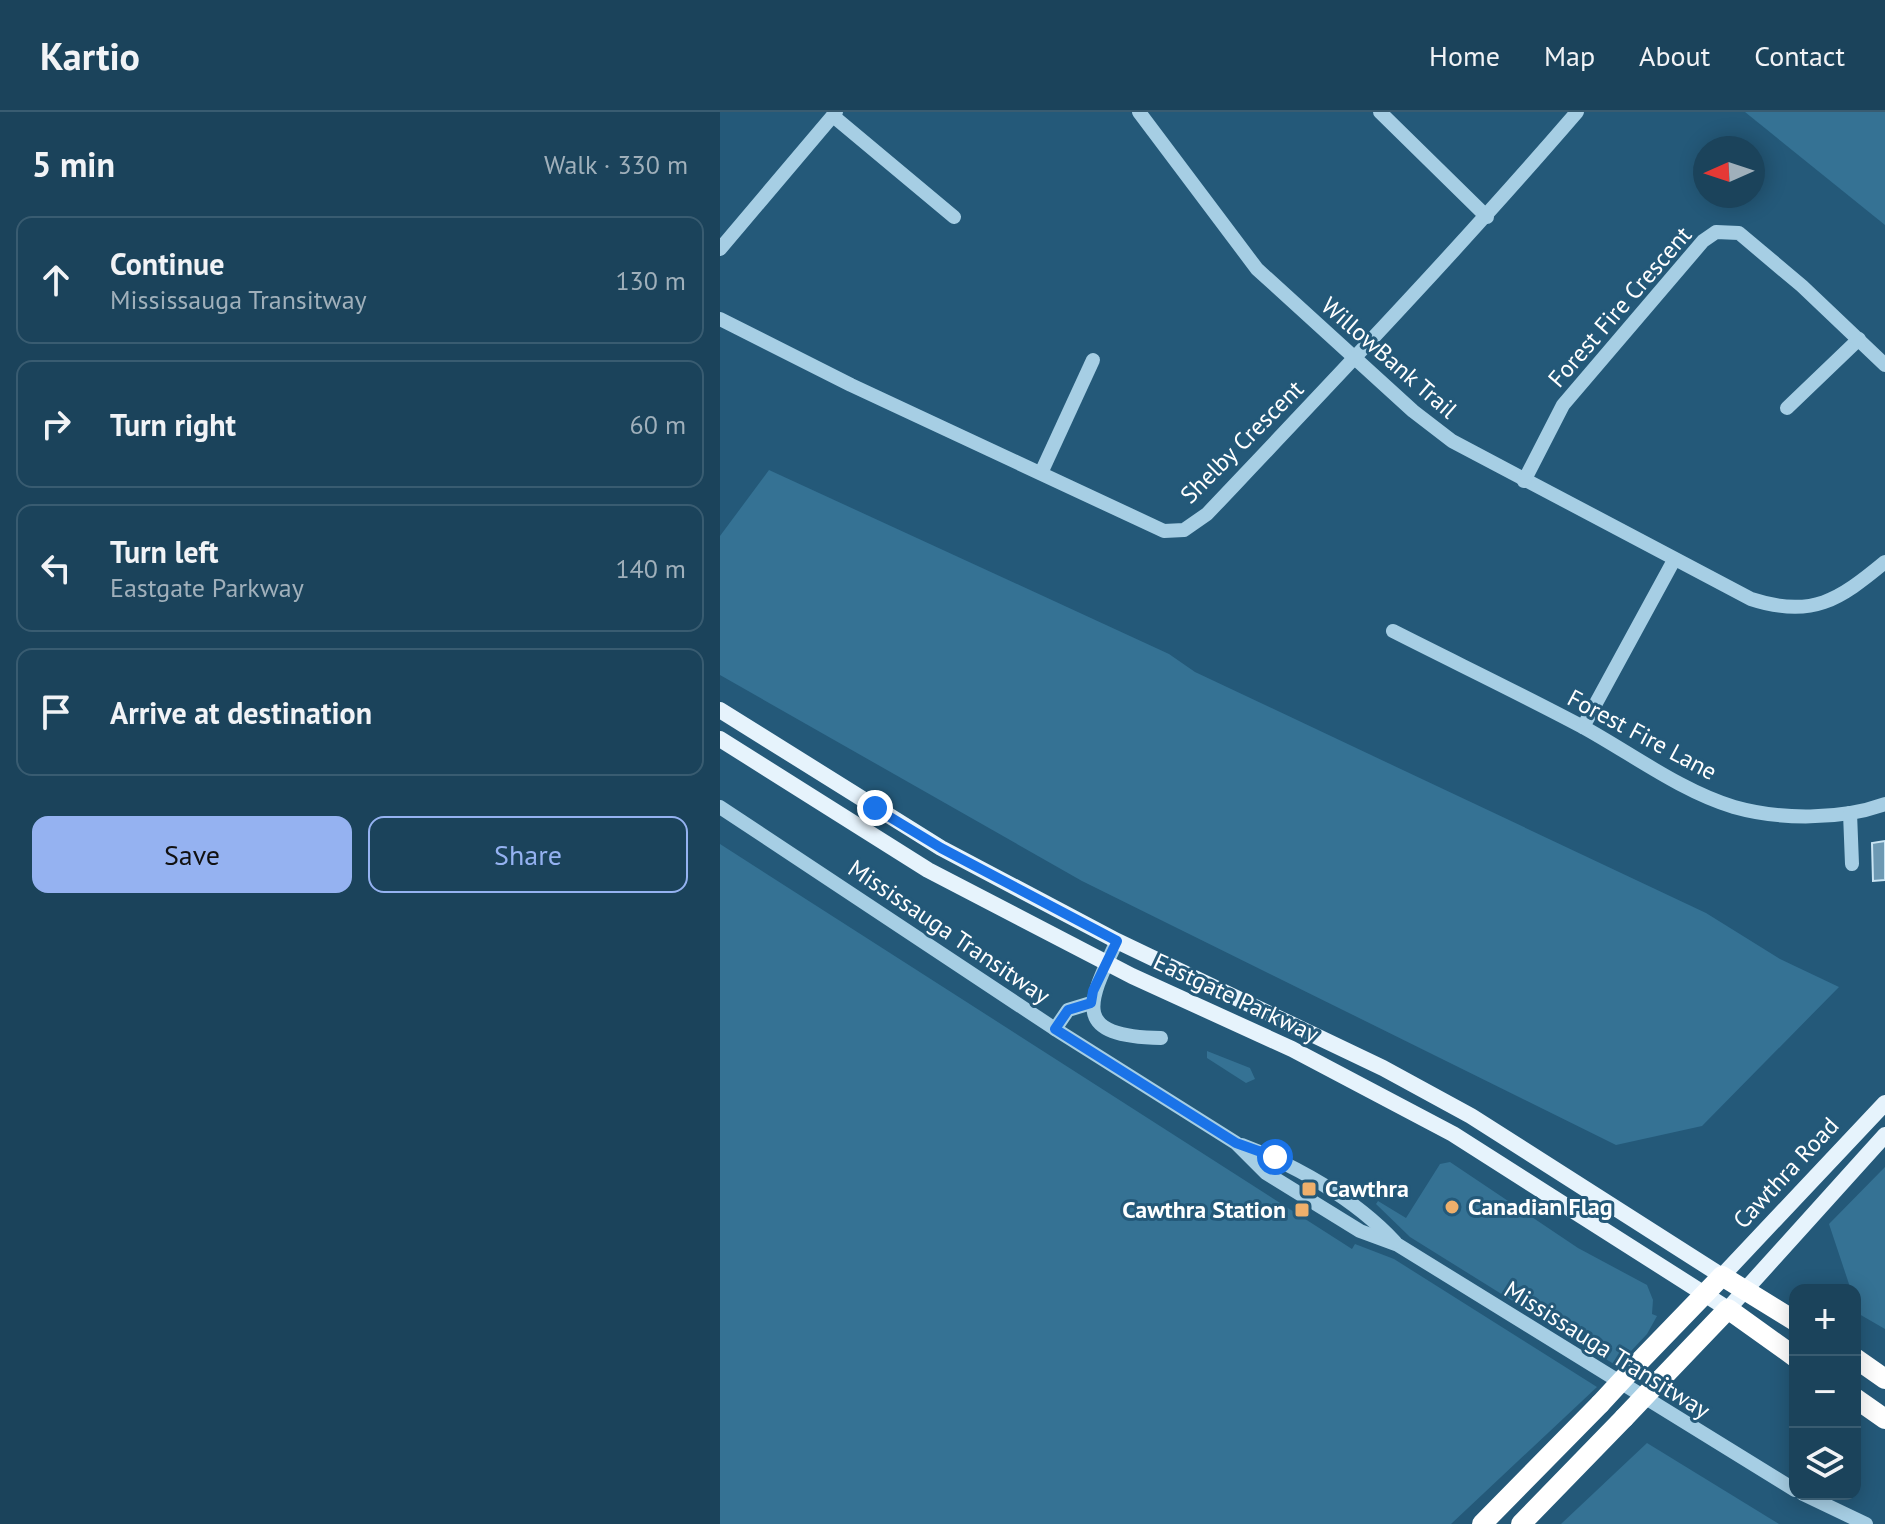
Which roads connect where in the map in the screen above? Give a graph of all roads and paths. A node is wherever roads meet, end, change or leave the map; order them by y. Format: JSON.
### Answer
{"nodes":[{"id":1,"x":1139,"y":112,"type":"edge"},
{"id":2,"x":1380,"y":112,"type":"edge"},
{"id":3,"x":1577,"y":112,"type":"edge"},
{"id":4,"x":835,"y":114,"type":"edge"},
{"id":5,"x":954,"y":217,"type":"dead end"},
{"id":6,"x":1487,"y":217,"type":"junction"},
{"id":7,"x":720,"y":249,"type":"edge"},
{"id":8,"x":720,"y":319,"type":"edge"},
{"id":9,"x":1859,"y":339,"type":"junction"},
{"id":10,"x":1354,"y":358,"type":"junction"},
{"id":11,"x":1093,"y":360,"type":"dead end"},
{"id":12,"x":1885,"y":365,"type":"edge"},
{"id":13,"x":1787,"y":408,"type":"dead end"},
{"id":14,"x":1041,"y":473,"type":"junction"},
{"id":15,"x":1524,"y":481,"type":"junction"},
{"id":16,"x":1674,"y":560,"type":"junction"},
{"id":17,"x":1885,"y":562,"type":"edge"},
{"id":18,"x":1393,"y":631,"type":"dead end"},
{"id":19,"x":720,"y":710,"type":"edge"},
{"id":20,"x":1583,"y":727,"type":"junction"},
{"id":21,"x":720,"y":739,"type":"edge"},
{"id":22,"x":1885,"y":804,"type":"edge"},
{"id":23,"x":720,"y":807,"type":"edge"},
{"id":24,"x":1850,"y":813,"type":"junction"},
{"id":25,"x":1852,"y":864,"type":"dead end"},
{"id":26,"x":1117,"y":941,"type":"junction"},
{"id":27,"x":1106,"y":963,"type":"junction"},
{"id":28,"x":1091,"y":1003,"type":"junction"},
{"id":29,"x":1055,"y":1029,"type":"junction"},
{"id":30,"x":1161,"y":1038,"type":"dead end"},
{"id":31,"x":1885,"y":1103,"type":"edge"},
{"id":32,"x":1885,"y":1135,"type":"edge"},
{"id":33,"x":1722,"y":1276,"type":"junction"},
{"id":34,"x":1747,"y":1290,"type":"junction"},
{"id":35,"x":1704,"y":1295,"type":"junction"},
{"id":36,"x":1728,"y":1309,"type":"junction"},
{"id":37,"x":1789,"y":1317,"type":"edge"},
{"id":38,"x":1794,"y":1356,"type":"edge"},
{"id":39,"x":1861,"y":1362,"type":"edge"},
{"id":40,"x":1885,"y":1379,"type":"edge"},
{"id":41,"x":1861,"y":1402,"type":"edge"},
{"id":42,"x":1885,"y":1419,"type":"edge"},
{"id":43,"x":1789,"y":1486,"type":"edge"},
{"id":44,"x":1816,"y":1500,"type":"edge"},
{"id":45,"x":1482,"y":1524,"type":"edge"},
{"id":46,"x":1521,"y":1524,"type":"edge"},
{"id":47,"x":1866,"y":1524,"type":"edge"}],
"edges":[{"from":1,"to":10,"type":"street","name":"WillowBank Trail"},
{"from":2,"to":6,"type":"street"},
{"from":3,"to":6,"type":"street","name":"Shelby Crescent"},
{"from":4,"to":5,"type":"street"},
{"from":4,"to":7,"type":"street"},
{"from":6,"to":10,"type":"street","name":"Shelby Crescent"},
{"from":8,"to":14,"type":"street","name":"Shelby Crescent"},
{"from":9,"to":12,"type":"street","name":"Forest Fire Crescent"},
{"from":9,"to":13,"type":"street"},
{"from":9,"to":15,"type":"street","name":"Forest Fire Crescent"},
{"from":10,"to":14,"type":"street","name":"Shelby Crescent"},
{"from":10,"to":15,"type":"street","name":"WillowBank Trail"},
{"from":11,"to":14,"type":"street"},
{"from":15,"to":16,"type":"street","name":"WillowBank Trail"},
{"from":16,"to":17,"type":"street"},
{"from":16,"to":20,"type":"street"},
{"from":18,"to":20,"type":"street","name":"Forest Fire Lane"},
{"from":19,"to":26,"type":"main road","name":"Eastgate Parkway"},
{"from":20,"to":24,"type":"street","name":"Forest Fire Lane"},
{"from":21,"to":27,"type":"main road","name":"Eastgate Parkway"},
{"from":22,"to":24,"type":"street","name":"Forest Fire Lane"},
{"from":23,"to":29,"type":"street","name":"Mississauga Transitway"},
{"from":24,"to":25,"type":"street"},
{"from":26,"to":27,"type":"street"},
{"from":26,"to":33,"type":"main road","name":"Eastgate Parkway"},
{"from":27,"to":28,"type":"street"},
{"from":27,"to":35,"type":"main road","name":"Eastgate Parkway"},
{"from":28,"to":29,"type":"street"},
{"from":28,"to":30,"type":"street"},
{"from":29,"to":43,"type":"street","name":"Mississauga Transitway"},
{"from":31,"to":33,"type":"main road","name":"Cawthra Road"},
{"from":32,"to":34,"type":"main road","name":"Cawthra Road"},
{"from":33,"to":34,"type":"highway"},
{"from":33,"to":35,"type":"highway"},
{"from":34,"to":36,"type":"main road","name":"Cawthra Road"},
{"from":34,"to":37,"type":"highway"},
{"from":35,"to":36,"type":"main road","name":"Eastgate Parkway"},
{"from":35,"to":45,"type":"highway","bridge":true},
{"from":36,"to":38,"type":"highway"},
{"from":36,"to":46,"type":"highway","bridge":true},
{"from":39,"to":40,"type":"highway"},
{"from":41,"to":42,"type":"highway"},
{"from":44,"to":47,"type":"street"}]}
